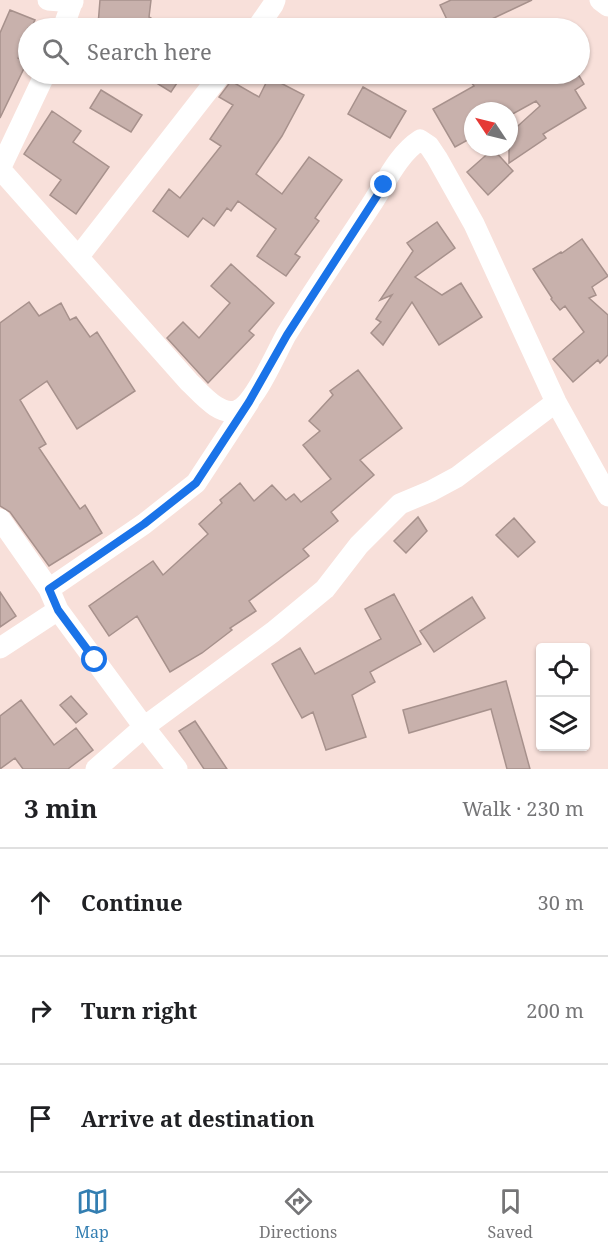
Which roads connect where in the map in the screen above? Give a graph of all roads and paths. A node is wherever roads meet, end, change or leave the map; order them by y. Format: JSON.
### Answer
{"nodes":[{"id":1,"x":48,"y":0,"type":"edge"},
{"id":2,"x":275,"y":0,"type":"edge"},
{"id":3,"x":600,"y":0,"type":"edge"},
{"id":4,"x":73,"y":1,"type":"edge"},
{"id":5,"x":608,"y":6,"type":"edge"},
{"id":6,"x":67,"y":18,"type":"edge"},
{"id":7,"x":264,"y":18,"type":"edge"},
{"id":8,"x":40,"y":84,"type":"edge"},
{"id":9,"x":213,"y":84,"type":"edge"},
{"id":10,"x":0,"y":169,"type":"edge"},
{"id":11,"x":79,"y":256,"type":"junction"},
{"id":12,"x":249,"y":402,"type":"junction"},
{"id":13,"x":556,"y":402,"type":"junction"},
{"id":14,"x":608,"y":496,"type":"edge"},
{"id":15,"x":0,"y":519,"type":"edge"},
{"id":16,"x":49,"y":589,"type":"junction"},
{"id":17,"x":58,"y":610,"type":"junction"},
{"id":18,"x":0,"y":648,"type":"edge"},
{"id":19,"x":144,"y":727,"type":"junction"},
{"id":20,"x":96,"y":769,"type":"edge"},
{"id":21,"x":177,"y":769,"type":"edge"}],
"edges":[{"from":1,"to":4,"type":"street"},
{"from":2,"to":7,"type":"street"},
{"from":3,"to":5,"type":"street"},
{"from":4,"to":6,"type":"street"},
{"from":8,"to":10,"type":"street"},
{"from":9,"to":11,"type":"street"},
{"from":10,"to":11,"type":"street"},
{"from":11,"to":12,"type":"street"},
{"from":12,"to":13,"type":"street"},
{"from":12,"to":16,"type":"street"},
{"from":13,"to":14,"type":"street"},
{"from":13,"to":19,"type":"street"},
{"from":15,"to":16,"type":"street"},
{"from":16,"to":17,"type":"street"},
{"from":17,"to":18,"type":"street"},
{"from":17,"to":19,"type":"street"},
{"from":19,"to":20,"type":"street"},
{"from":19,"to":21,"type":"street"}]}
